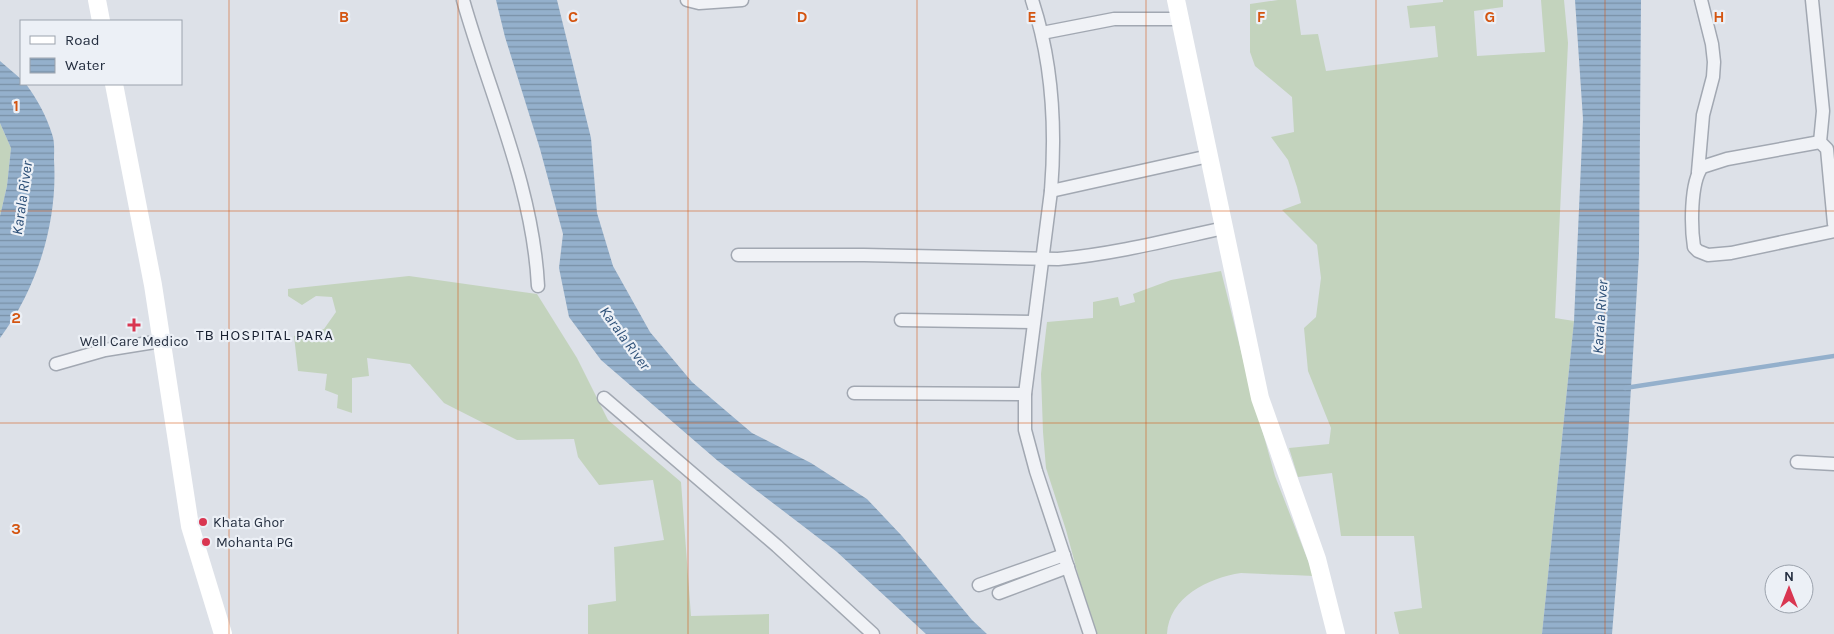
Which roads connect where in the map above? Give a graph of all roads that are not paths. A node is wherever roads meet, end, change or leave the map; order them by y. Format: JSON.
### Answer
{"nodes":[{"id":1,"x":97,"y":0,"type":"edge"},
{"id":2,"x":464,"y":0,"type":"edge"},
{"id":3,"x":687,"y":0,"type":"edge"},
{"id":4,"x":742,"y":0,"type":"edge"},
{"id":5,"x":1032,"y":0,"type":"edge"},
{"id":6,"x":1176,"y":0,"type":"edge"},
{"id":7,"x":1701,"y":0,"type":"edge"},
{"id":8,"x":1812,"y":0,"type":"edge"},
{"id":9,"x":1180,"y":19,"type":"junction"},
{"id":10,"x":101,"y":20,"type":"edge"},
{"id":11,"x":1042,"y":33,"type":"junction"},
{"id":12,"x":114,"y":85,"type":"edge"},
{"id":13,"x":1827,"y":146,"type":"edge"},
{"id":14,"x":1209,"y":156,"type":"junction"},
{"id":15,"x":1698,"y":172,"type":"junction"},
{"id":16,"x":1051,"y":191,"type":"junction"},
{"id":17,"x":1834,"y":224,"type":"edge"},
{"id":18,"x":1224,"y":228,"type":"junction"},
{"id":19,"x":1834,"y":231,"type":"edge"},
{"id":20,"x":738,"y":256,"type":"dead end"},
{"id":21,"x":1041,"y":259,"type":"junction"},
{"id":22,"x":538,"y":286,"type":"dead end"},
{"id":23,"x":901,"y":320,"type":"dead end"},
{"id":24,"x":1033,"y":322,"type":"junction"},
{"id":25,"x":161,"y":341,"type":"junction"},
{"id":26,"x":56,"y":364,"type":"dead end"},
{"id":27,"x":854,"y":393,"type":"dead end"},
{"id":28,"x":1025,"y":394,"type":"junction"},
{"id":29,"x":604,"y":398,"type":"dead end"},
{"id":30,"x":1797,"y":462,"type":"dead end"},
{"id":31,"x":1834,"y":464,"type":"edge"},
{"id":32,"x":1066,"y":561,"type":"junction"},
{"id":33,"x":979,"y":585,"type":"dead end"},
{"id":34,"x":999,"y":593,"type":"dead end"},
{"id":35,"x":224,"y":634,"type":"edge"},
{"id":36,"x":874,"y":634,"type":"edge"},
{"id":37,"x":1090,"y":634,"type":"edge"},
{"id":38,"x":1336,"y":634,"type":"edge"}],
"edges":[{"from":1,"to":10,"type":"main road"},
{"from":2,"to":22,"type":"street"},
{"from":3,"to":4,"type":"street"},
{"from":5,"to":11,"type":"street"},
{"from":6,"to":9,"type":"main road"},
{"from":7,"to":15,"type":"street"},
{"from":8,"to":13,"type":"street"},
{"from":9,"to":11,"type":"street"},
{"from":9,"to":14,"type":"main road"},
{"from":11,"to":16,"type":"street"},
{"from":12,"to":25,"type":"main road"},
{"from":13,"to":15,"type":"street"},
{"from":13,"to":17,"type":"street"},
{"from":14,"to":16,"type":"street"},
{"from":14,"to":18,"type":"main road"},
{"from":15,"to":19,"type":"street"},
{"from":16,"to":21,"type":"street"},
{"from":18,"to":21,"type":"street"},
{"from":18,"to":38,"type":"main road"},
{"from":20,"to":21,"type":"street"},
{"from":21,"to":24,"type":"street"},
{"from":23,"to":24,"type":"street"},
{"from":24,"to":28,"type":"street"},
{"from":25,"to":26,"type":"street"},
{"from":25,"to":35,"type":"main road"},
{"from":27,"to":28,"type":"street"},
{"from":28,"to":32,"type":"street"},
{"from":29,"to":36,"type":"street"},
{"from":30,"to":31,"type":"street"},
{"from":32,"to":33,"type":"street"},
{"from":32,"to":34,"type":"street"},
{"from":32,"to":37,"type":"street"}]}
